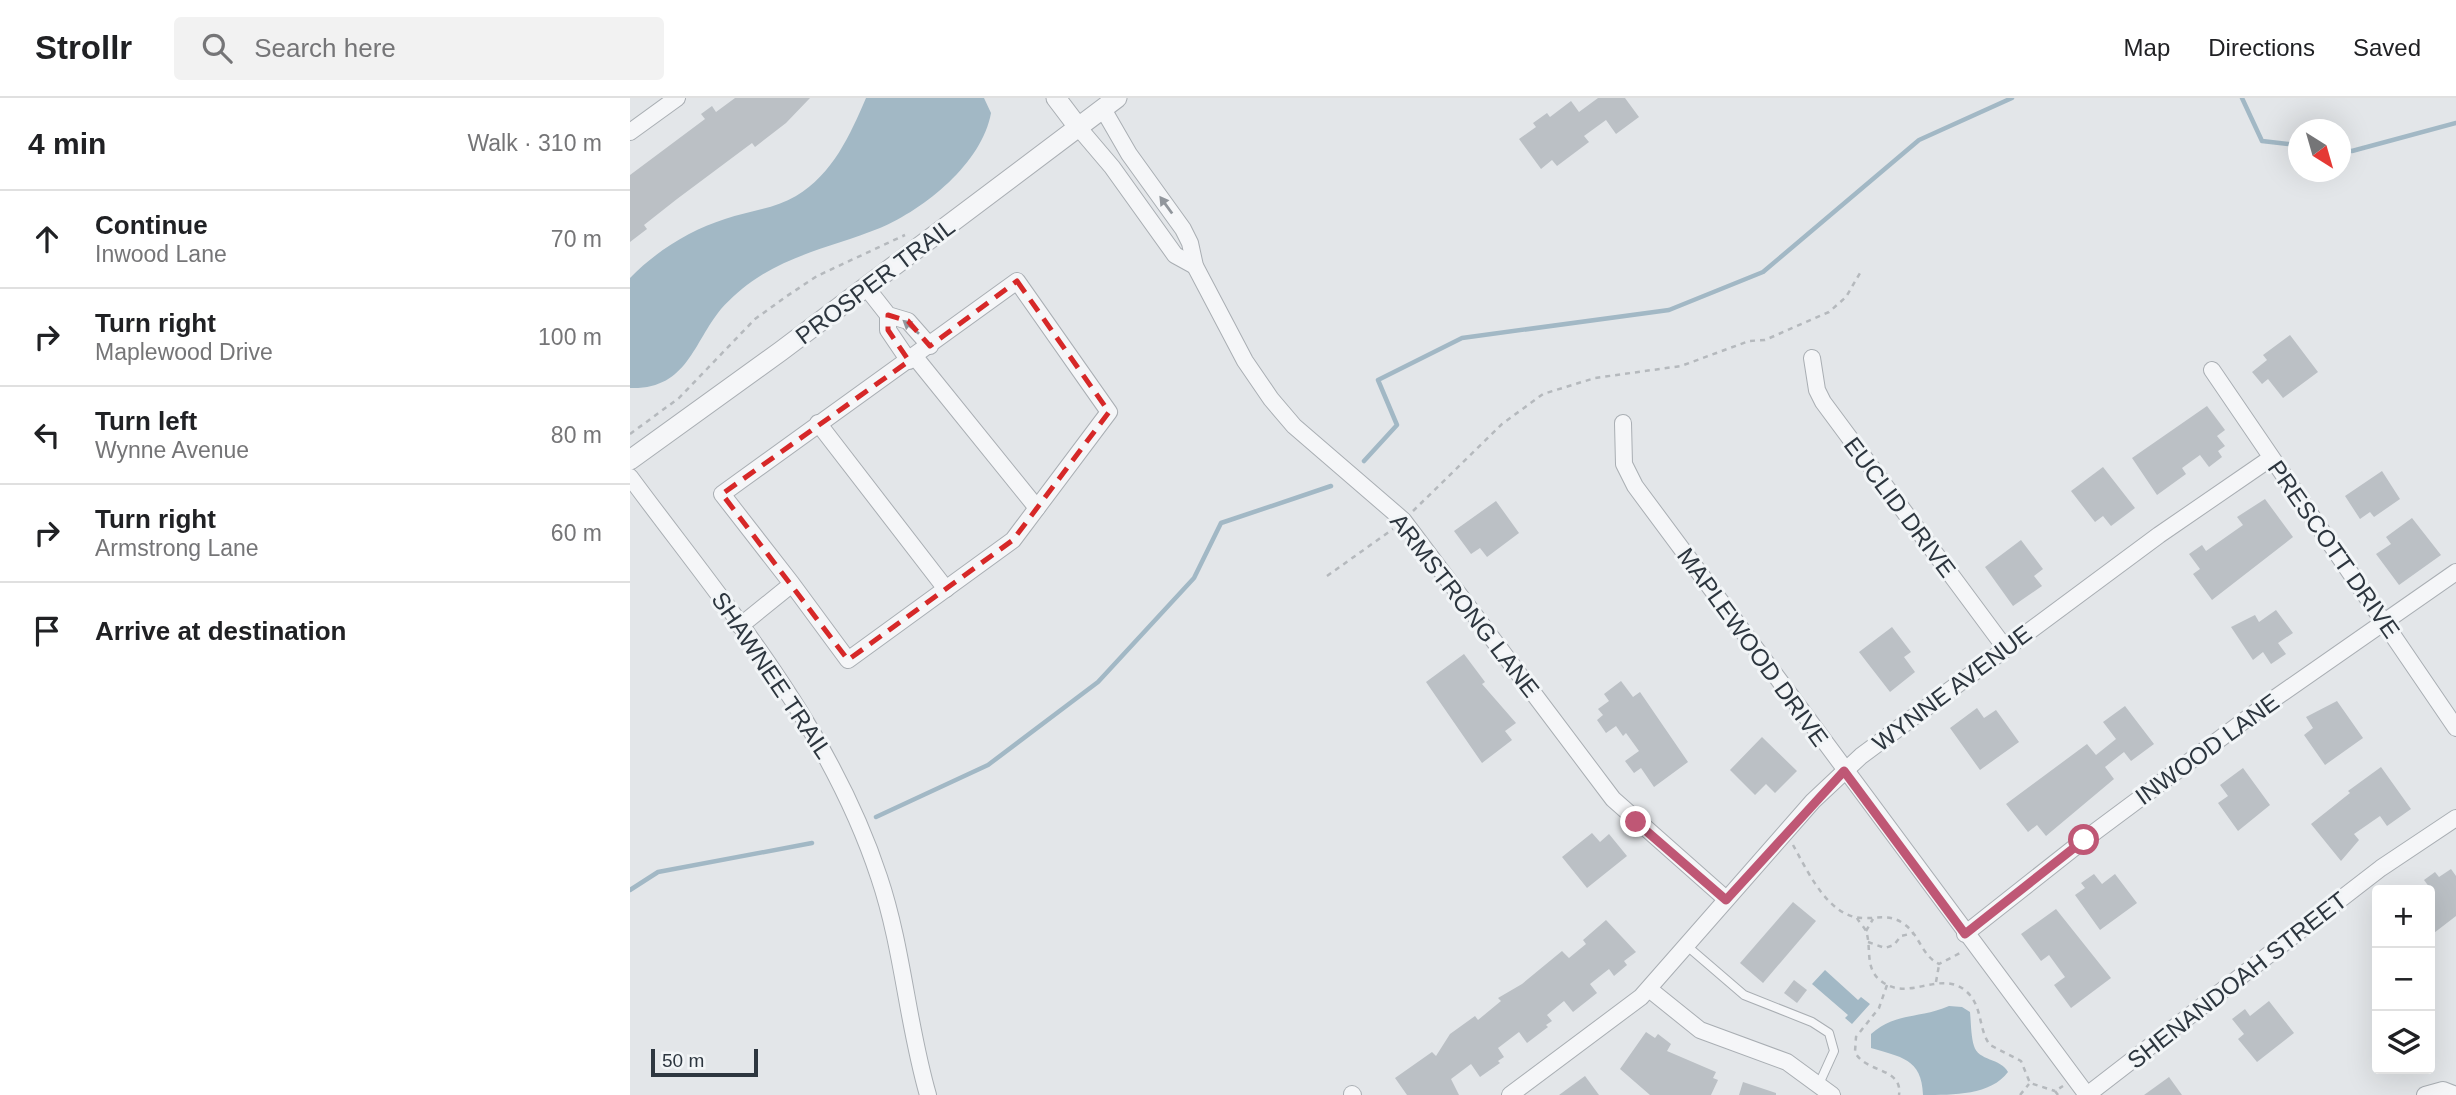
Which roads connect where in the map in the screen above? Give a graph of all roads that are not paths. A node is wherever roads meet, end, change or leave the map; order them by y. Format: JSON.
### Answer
{"nodes":[{"id":1,"x":677,"y":98,"type":"edge"},
{"id":2,"x":1056,"y":98,"type":"edge"},
{"id":3,"x":1105,"y":102,"type":"edge"},
{"id":4,"x":1078,"y":127,"type":"junction"},
{"id":5,"x":630,"y":132,"type":"edge"},
{"id":6,"x":1195,"y":266,"type":"junction"},
{"id":7,"x":866,"y":287,"type":"junction"},
{"id":8,"x":888,"y":315,"type":"junction"},
{"id":9,"x":930,"y":346,"type":"junction"},
{"id":10,"x":1812,"y":358,"type":"dead end"},
{"id":11,"x":912,"y":359,"type":"junction"},
{"id":12,"x":2213,"y":370,"type":"dead end"},
{"id":13,"x":818,"y":423,"type":"junction"},
{"id":14,"x":1623,"y":423,"type":"dead end"},
{"id":15,"x":2271,"y":458,"type":"junction"},
{"id":16,"x":630,"y":460,"type":"edge"},
{"id":17,"x":630,"y":477,"type":"edge"},
{"id":18,"x":1037,"y":508,"type":"junction"},
{"id":19,"x":2456,"y":572,"type":"edge"},
{"id":20,"x":792,"y":584,"type":"junction"},
{"id":21,"x":946,"y":589,"type":"junction"},
{"id":22,"x":2384,"y":622,"type":"junction"},
{"id":23,"x":740,"y":626,"type":"junction"},
{"id":24,"x":2006,"y":649,"type":"junction"},
{"id":25,"x":2456,"y":728,"type":"edge"},
{"id":26,"x":1844,"y":771,"type":"junction"},
{"id":27,"x":2456,"y":818,"type":"edge"},
{"id":28,"x":1726,"y":900,"type":"junction"},
{"id":29,"x":1965,"y":934,"type":"junction"},
{"id":30,"x":1687,"y":946,"type":"junction"},
{"id":31,"x":1649,"y":989,"type":"junction"},
{"id":32,"x":1819,"y":1083,"type":"junction"},
{"id":33,"x":2450,"y":1092,"type":"edge"},
{"id":34,"x":928,"y":1095,"type":"edge"},
{"id":35,"x":1510,"y":1095,"type":"edge"},
{"id":36,"x":1832,"y":1095,"type":"edge"},
{"id":37,"x":2087,"y":1095,"type":"edge"},
{"id":38,"x":2425,"y":1095,"type":"edge"}],
"edges":[{"from":1,"to":5,"type":"street"},
{"from":2,"to":4,"type":"street"},
{"from":3,"to":4,"type":"street","name":"PROSPER TRAIL"},
{"from":6,"to":3,"type":"street","name":"ARMSTRONG LANE","one_way":true},
{"from":4,"to":6,"type":"street","name":"ARMSTRONG LANE"},
{"from":4,"to":7,"type":"street","name":"PROSPER TRAIL"},
{"from":6,"to":28,"type":"street","name":"ARMSTRONG LANE"},
{"from":7,"to":8,"type":"street"},
{"from":7,"to":16,"type":"street","name":"PROSPER TRAIL"},
{"from":9,"to":8,"type":"street","one_way":true},
{"from":8,"to":11,"type":"street"},
{"from":9,"to":11,"type":"street"},
{"from":9,"to":18,"type":"street"},
{"from":10,"to":24,"type":"street","name":"EUCLID DRIVE"},
{"from":11,"to":13,"type":"street"},
{"from":11,"to":18,"type":"street"},
{"from":12,"to":15,"type":"street","name":"PRESCOTT DRIVE"},
{"from":13,"to":20,"type":"street"},
{"from":13,"to":21,"type":"street"},
{"from":14,"to":26,"type":"street","name":"MAPLEWOOD DRIVE"},
{"from":15,"to":22,"type":"street","name":"PRESCOTT DRIVE"},
{"from":15,"to":24,"type":"street","name":"WYNNE AVENUE"},
{"from":17,"to":23,"type":"street","name":"SHAWNEE TRAIL"},
{"from":18,"to":21,"type":"street"},
{"from":19,"to":22,"type":"street","name":"INWOOD LANE"},
{"from":20,"to":21,"type":"street"},
{"from":20,"to":23,"type":"street"},
{"from":22,"to":25,"type":"street","name":"PRESCOTT DRIVE"},
{"from":22,"to":29,"type":"street","name":"INWOOD LANE"},
{"from":23,"to":34,"type":"street","name":"SHAWNEE TRAIL"},
{"from":24,"to":26,"type":"street","name":"WYNNE AVENUE"},
{"from":26,"to":28,"type":"street","name":"WYNNE AVENUE"},
{"from":26,"to":29,"type":"street","name":"MAPLEWOOD DRIVE"},
{"from":27,"to":37,"type":"street","name":"SHENANDOAH STREET"},
{"from":28,"to":30,"type":"street","name":"WYNNE AVENUE"},
{"from":29,"to":37,"type":"street","name":"MAPLEWOOD DRIVE"},
{"from":30,"to":31,"type":"street","name":"WYNNE AVENUE"},
{"from":30,"to":32,"type":"lane"},
{"from":31,"to":32,"type":"street"},
{"from":31,"to":35,"type":"street","name":"WYNNE AVENUE"},
{"from":32,"to":36,"type":"street"},
{"from":33,"to":38,"type":"street"}]}
